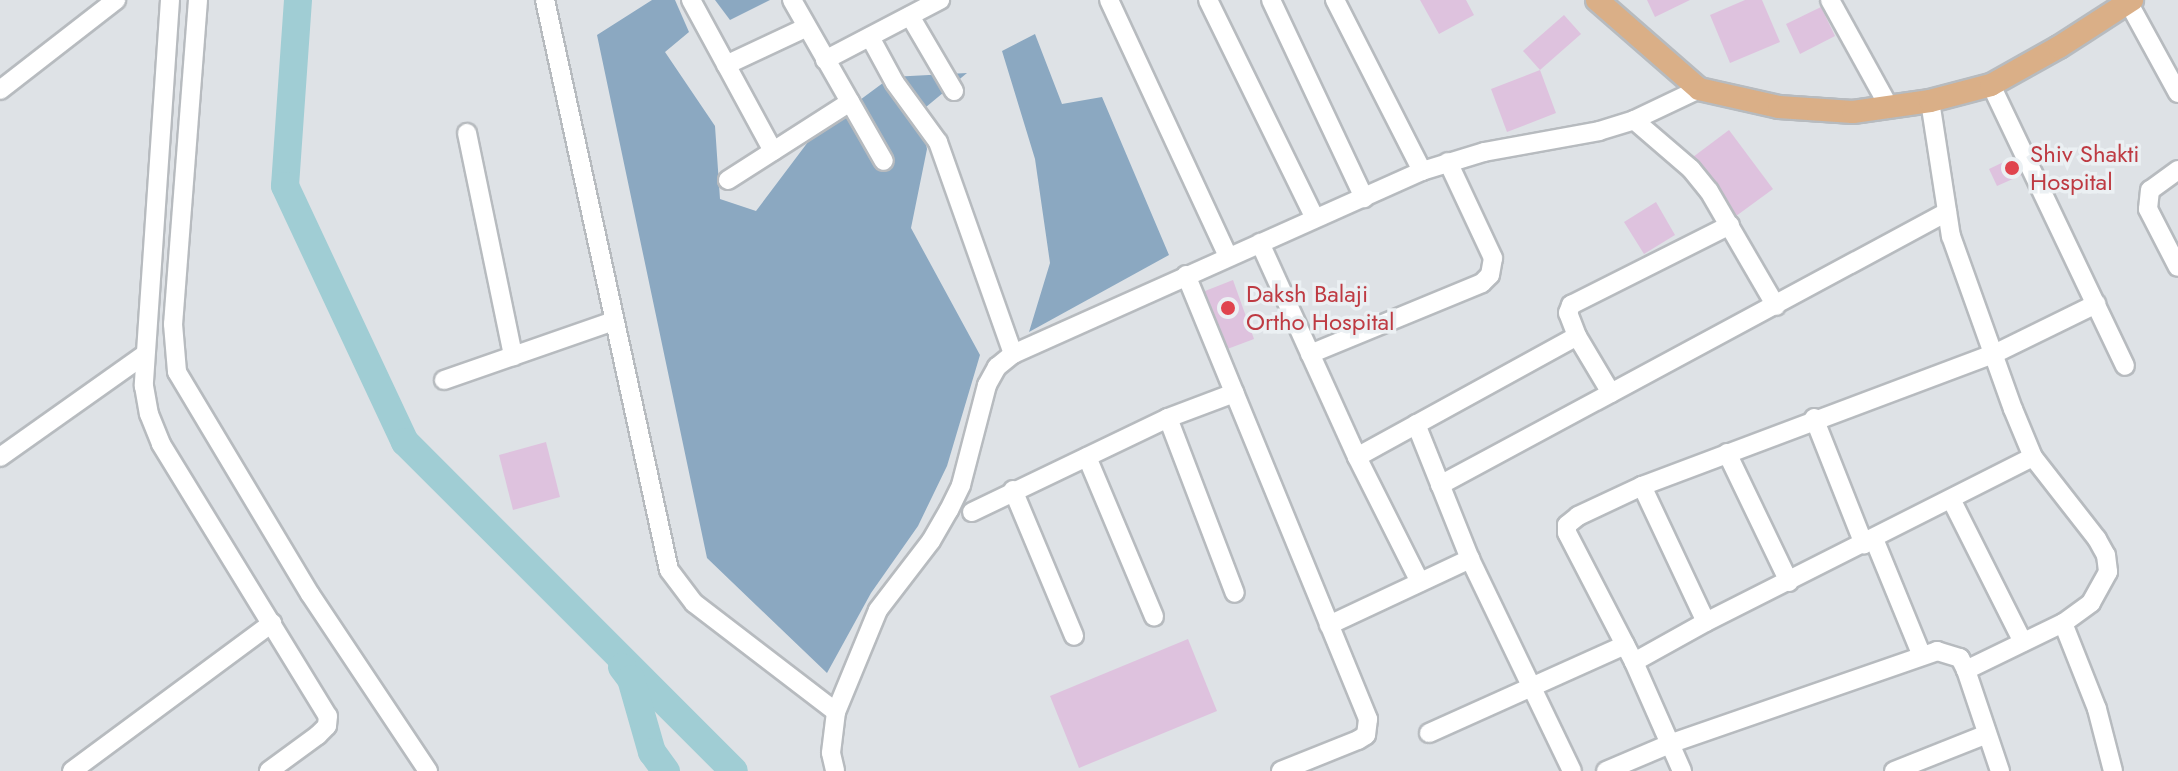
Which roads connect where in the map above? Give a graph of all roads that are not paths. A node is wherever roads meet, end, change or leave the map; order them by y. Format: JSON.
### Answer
{"nodes":[{"id":1,"x":116,"y":0,"type":"edge"},
{"id":2,"x":170,"y":0,"type":"edge"},
{"id":3,"x":198,"y":0,"type":"edge"},
{"id":4,"x":545,"y":0,"type":"edge"},
{"id":5,"x":691,"y":0,"type":"edge"},
{"id":6,"x":792,"y":0,"type":"edge"},
{"id":7,"x":940,"y":0,"type":"edge"},
{"id":8,"x":1109,"y":0,"type":"edge"},
{"id":9,"x":1208,"y":0,"type":"edge"},
{"id":10,"x":1271,"y":0,"type":"edge"},
{"id":11,"x":1335,"y":0,"type":"edge"},
{"id":12,"x":1597,"y":0,"type":"edge"},
{"id":13,"x":1830,"y":0,"type":"edge"},
{"id":14,"x":2129,"y":1,"type":"edge"},
{"id":15,"x":910,"y":16,"type":"junction"},
{"id":16,"x":807,"y":27,"type":"junction"},
{"id":17,"x":870,"y":37,"type":"junction"},
{"id":18,"x":825,"y":60,"type":"junction"},
{"id":19,"x":726,"y":65,"type":"junction"},
{"id":20,"x":1991,"y":85,"type":"junction"},
{"id":21,"x":1699,"y":89,"type":"junction"},
{"id":22,"x":0,"y":90,"type":"edge"},
{"id":23,"x":954,"y":91,"type":"dead end"},
{"id":24,"x":2178,"y":93,"type":"edge"},
{"id":25,"x":1930,"y":101,"type":"junction"},
{"id":26,"x":850,"y":102,"type":"junction"},
{"id":27,"x":1889,"y":107,"type":"junction"},
{"id":28,"x":1634,"y":120,"type":"junction"},
{"id":29,"x":467,"y":133,"type":"dead end"},
{"id":30,"x":773,"y":151,"type":"junction"},
{"id":31,"x":884,"y":161,"type":"dead end"},
{"id":32,"x":1448,"y":162,"type":"junction"},
{"id":33,"x":2178,"y":170,"type":"edge"},
{"id":34,"x":1422,"y":171,"type":"junction"},
{"id":35,"x":728,"y":180,"type":"dead end"},
{"id":36,"x":1364,"y":198,"type":"junction"},
{"id":37,"x":1947,"y":212,"type":"junction"},
{"id":38,"x":1315,"y":218,"type":"junction"},
{"id":39,"x":1730,"y":225,"type":"junction"},
{"id":40,"x":1260,"y":243,"type":"junction"},
{"id":41,"x":1228,"y":256,"type":"junction"},
{"id":42,"x":2178,"y":267,"type":"edge"},
{"id":43,"x":1186,"y":275,"type":"junction"},
{"id":44,"x":2096,"y":304,"type":"junction"},
{"id":45,"x":1776,"y":306,"type":"junction"},
{"id":46,"x":613,"y":321,"type":"junction"},
{"id":47,"x":1577,"y":336,"type":"junction"},
{"id":48,"x":1013,"y":354,"type":"junction"},
{"id":49,"x":1310,"y":354,"type":"junction"},
{"id":50,"x":1994,"y":354,"type":"junction"},
{"id":51,"x":144,"y":355,"type":"junction"},
{"id":52,"x":513,"y":356,"type":"junction"},
{"id":53,"x":2125,"y":366,"type":"dead end"},
{"id":54,"x":444,"y":380,"type":"dead end"},
{"id":55,"x":1234,"y":393,"type":"junction"},
{"id":56,"x":1611,"y":393,"type":"junction"},
{"id":57,"x":1168,"y":418,"type":"junction"},
{"id":58,"x":1814,"y":418,"type":"junction"},
{"id":59,"x":1416,"y":424,"type":"junction"},
{"id":60,"x":1727,"y":453,"type":"junction"},
{"id":61,"x":0,"y":457,"type":"edge"},
{"id":62,"x":1087,"y":457,"type":"junction"},
{"id":63,"x":1357,"y":457,"type":"junction"},
{"id":64,"x":2033,"y":457,"type":"junction"},
{"id":65,"x":1440,"y":485,"type":"junction"},
{"id":66,"x":1642,"y":486,"type":"junction"},
{"id":67,"x":1013,"y":490,"type":"junction"},
{"id":68,"x":1951,"y":499,"type":"junction"},
{"id":69,"x":972,"y":512,"type":"dead end"},
{"id":70,"x":1869,"y":542,"type":"junction"},
{"id":71,"x":1470,"y":559,"type":"junction"},
{"id":72,"x":1420,"y":582,"type":"junction"},
{"id":73,"x":1789,"y":582,"type":"junction"},
{"id":74,"x":1235,"y":593,"type":"dead end"},
{"id":75,"x":1154,"y":616,"type":"dead end"},
{"id":76,"x":1706,"y":622,"type":"junction"},
{"id":77,"x":272,"y":623,"type":"junction"},
{"id":78,"x":2063,"y":623,"type":"junction"},
{"id":79,"x":1329,"y":625,"type":"junction"},
{"id":80,"x":1074,"y":636,"type":"dead end"},
{"id":81,"x":2023,"y":642,"type":"junction"},
{"id":82,"x":1625,"y":645,"type":"junction"},
{"id":83,"x":1922,"y":656,"type":"junction"},
{"id":84,"x":1634,"y":662,"type":"junction"},
{"id":85,"x":1966,"y":670,"type":"junction"},
{"id":86,"x":1531,"y":685,"type":"junction"},
{"id":87,"x":836,"y":712,"type":"junction"},
{"id":88,"x":1429,"y":733,"type":"dead end"},
{"id":89,"x":1987,"y":734,"type":"junction"},
{"id":90,"x":1672,"y":743,"type":"junction"},
{"id":91,"x":72,"y":771,"type":"edge"},
{"id":92,"x":269,"y":771,"type":"edge"},
{"id":93,"x":428,"y":771,"type":"edge"},
{"id":94,"x":835,"y":771,"type":"edge"},
{"id":95,"x":1281,"y":771,"type":"edge"},
{"id":96,"x":1572,"y":771,"type":"edge"},
{"id":97,"x":1606,"y":771,"type":"edge"},
{"id":98,"x":1682,"y":771,"type":"edge"},
{"id":99,"x":1894,"y":771,"type":"edge"},
{"id":100,"x":2000,"y":771,"type":"edge"},
{"id":101,"x":2113,"y":771,"type":"edge"}],
"edges":[{"from":1,"to":22,"type":"street"},
{"from":2,"to":51,"type":"street"},
{"from":3,"to":93,"type":"street"},
{"from":4,"to":46,"type":"street"},
{"from":5,"to":19,"type":"street"},
{"from":6,"to":16,"type":"street"},
{"from":7,"to":15,"type":"street"},
{"from":8,"to":41,"type":"street"},
{"from":9,"to":38,"type":"street"},
{"from":10,"to":36,"type":"street"},
{"from":11,"to":34,"type":"street"},
{"from":12,"to":21,"type":"main road"},
{"from":13,"to":27,"type":"street"},
{"from":14,"to":20,"type":"main road"},
{"from":14,"to":24,"type":"street"},
{"from":15,"to":17,"type":"street"},
{"from":15,"to":23,"type":"street"},
{"from":16,"to":18,"type":"street"},
{"from":16,"to":19,"type":"street"},
{"from":17,"to":18,"type":"street"},
{"from":17,"to":48,"type":"street"},
{"from":18,"to":26,"type":"street"},
{"from":19,"to":30,"type":"street"},
{"from":20,"to":25,"type":"main road"},
{"from":20,"to":44,"type":"street"},
{"from":21,"to":27,"type":"main road"},
{"from":21,"to":28,"type":"street"},
{"from":25,"to":27,"type":"main road"},
{"from":25,"to":37,"type":"street"},
{"from":26,"to":30,"type":"street"},
{"from":26,"to":31,"type":"street"},
{"from":28,"to":32,"type":"street"},
{"from":28,"to":39,"type":"street"},
{"from":29,"to":52,"type":"street"},
{"from":30,"to":35,"type":"street"},
{"from":32,"to":34,"type":"street"},
{"from":32,"to":49,"type":"street"},
{"from":33,"to":42,"type":"street"},
{"from":34,"to":36,"type":"street"},
{"from":36,"to":38,"type":"street"},
{"from":37,"to":45,"type":"street"},
{"from":37,"to":50,"type":"street"},
{"from":38,"to":40,"type":"street"},
{"from":39,"to":45,"type":"street"},
{"from":39,"to":47,"type":"street"},
{"from":40,"to":41,"type":"street"},
{"from":40,"to":49,"type":"street"},
{"from":41,"to":43,"type":"street"},
{"from":43,"to":48,"type":"street"},
{"from":43,"to":55,"type":"street"},
{"from":44,"to":50,"type":"street"},
{"from":44,"to":53,"type":"street"},
{"from":45,"to":56,"type":"street"},
{"from":46,"to":52,"type":"street"},
{"from":46,"to":87,"type":"street"},
{"from":47,"to":56,"type":"street"},
{"from":47,"to":59,"type":"street"},
{"from":48,"to":87,"type":"street"},
{"from":49,"to":63,"type":"street"},
{"from":50,"to":58,"type":"street"},
{"from":50,"to":64,"type":"street"},
{"from":51,"to":61,"type":"street"},
{"from":51,"to":77,"type":"street"},
{"from":52,"to":54,"type":"street"},
{"from":55,"to":57,"type":"street"},
{"from":55,"to":79,"type":"street"},
{"from":56,"to":65,"type":"street"},
{"from":57,"to":62,"type":"street"},
{"from":57,"to":74,"type":"street"},
{"from":58,"to":60,"type":"street"},
{"from":58,"to":70,"type":"street"},
{"from":59,"to":63,"type":"street"},
{"from":59,"to":65,"type":"street"},
{"from":60,"to":66,"type":"street"},
{"from":60,"to":73,"type":"street"},
{"from":62,"to":67,"type":"street"},
{"from":62,"to":75,"type":"street"},
{"from":63,"to":72,"type":"street"},
{"from":64,"to":68,"type":"street"},
{"from":64,"to":78,"type":"street"},
{"from":65,"to":71,"type":"street"},
{"from":66,"to":76,"type":"street"},
{"from":66,"to":82,"type":"street"},
{"from":67,"to":69,"type":"street"},
{"from":67,"to":80,"type":"street"},
{"from":68,"to":70,"type":"street"},
{"from":68,"to":81,"type":"street"},
{"from":70,"to":73,"type":"street"},
{"from":70,"to":83,"type":"street"},
{"from":71,"to":72,"type":"street"},
{"from":71,"to":86,"type":"street"},
{"from":72,"to":79,"type":"street"},
{"from":73,"to":76,"type":"street"},
{"from":76,"to":84,"type":"street"},
{"from":77,"to":91,"type":"street"},
{"from":77,"to":92,"type":"street"},
{"from":78,"to":81,"type":"street"},
{"from":78,"to":101,"type":"street"},
{"from":79,"to":95,"type":"street"},
{"from":81,"to":85,"type":"street"},
{"from":82,"to":84,"type":"street"},
{"from":82,"to":86,"type":"street"},
{"from":83,"to":85,"type":"street"},
{"from":83,"to":90,"type":"street"},
{"from":84,"to":90,"type":"street"},
{"from":85,"to":89,"type":"street"},
{"from":86,"to":88,"type":"street"},
{"from":86,"to":96,"type":"street"},
{"from":87,"to":94,"type":"street"},
{"from":89,"to":99,"type":"street"},
{"from":89,"to":100,"type":"street"},
{"from":90,"to":97,"type":"street"},
{"from":90,"to":98,"type":"street"}]}
